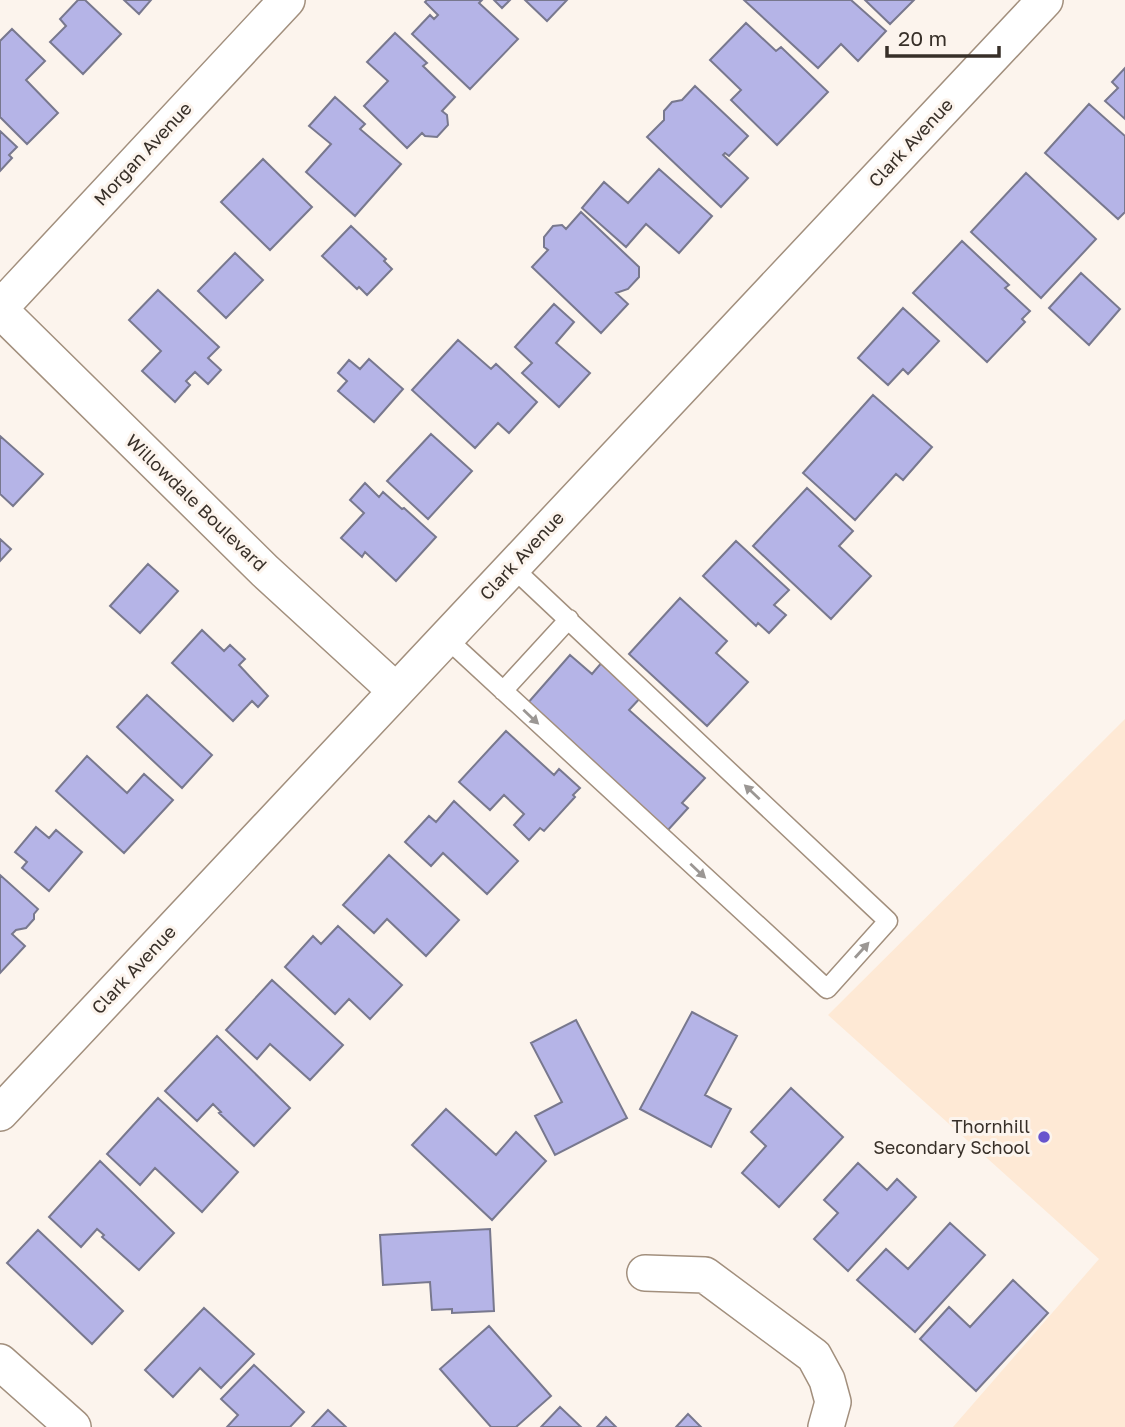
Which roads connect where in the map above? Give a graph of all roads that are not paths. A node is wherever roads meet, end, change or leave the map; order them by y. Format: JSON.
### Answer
{"nodes":[{"id":1,"x":287,"y":0,"type":"edge"},
{"id":2,"x":1045,"y":0,"type":"edge"},
{"id":3,"x":0,"y":309,"type":"edge"},
{"id":4,"x":512,"y":567,"type":"junction"},
{"id":5,"x":569,"y":619,"type":"junction"},
{"id":6,"x":445,"y":638,"type":"junction"},
{"id":7,"x":396,"y":691,"type":"junction"},
{"id":8,"x":503,"y":691,"type":"junction"},
{"id":9,"x":0,"y":1113,"type":"edge"},
{"id":10,"x":645,"y":1273,"type":"dead end"},
{"id":11,"x":0,"y":1362,"type":"edge"},
{"id":12,"x":73,"y":1427,"type":"edge"},
{"id":13,"x":826,"y":1427,"type":"edge"}],
"edges":[{"from":1,"to":3,"type":"street","name":"Morgan Avenue"},
{"from":2,"to":4,"type":"street","name":"Clark Avenue"},
{"from":3,"to":7,"type":"street","name":"Willowdale Boulevard"},
{"from":4,"to":5,"type":"lane"},
{"from":4,"to":6,"type":"street","name":"Clark Avenue"},
{"from":5,"to":8,"type":"lane"},
{"from":8,"to":5,"type":"lane","one_way":true},
{"from":6,"to":7,"type":"street","name":"Clark Avenue"},
{"from":6,"to":8,"type":"lane"},
{"from":7,"to":9,"type":"street","name":"Clark Avenue"},
{"from":10,"to":13,"type":"street"},
{"from":11,"to":12,"type":"street"}]}
